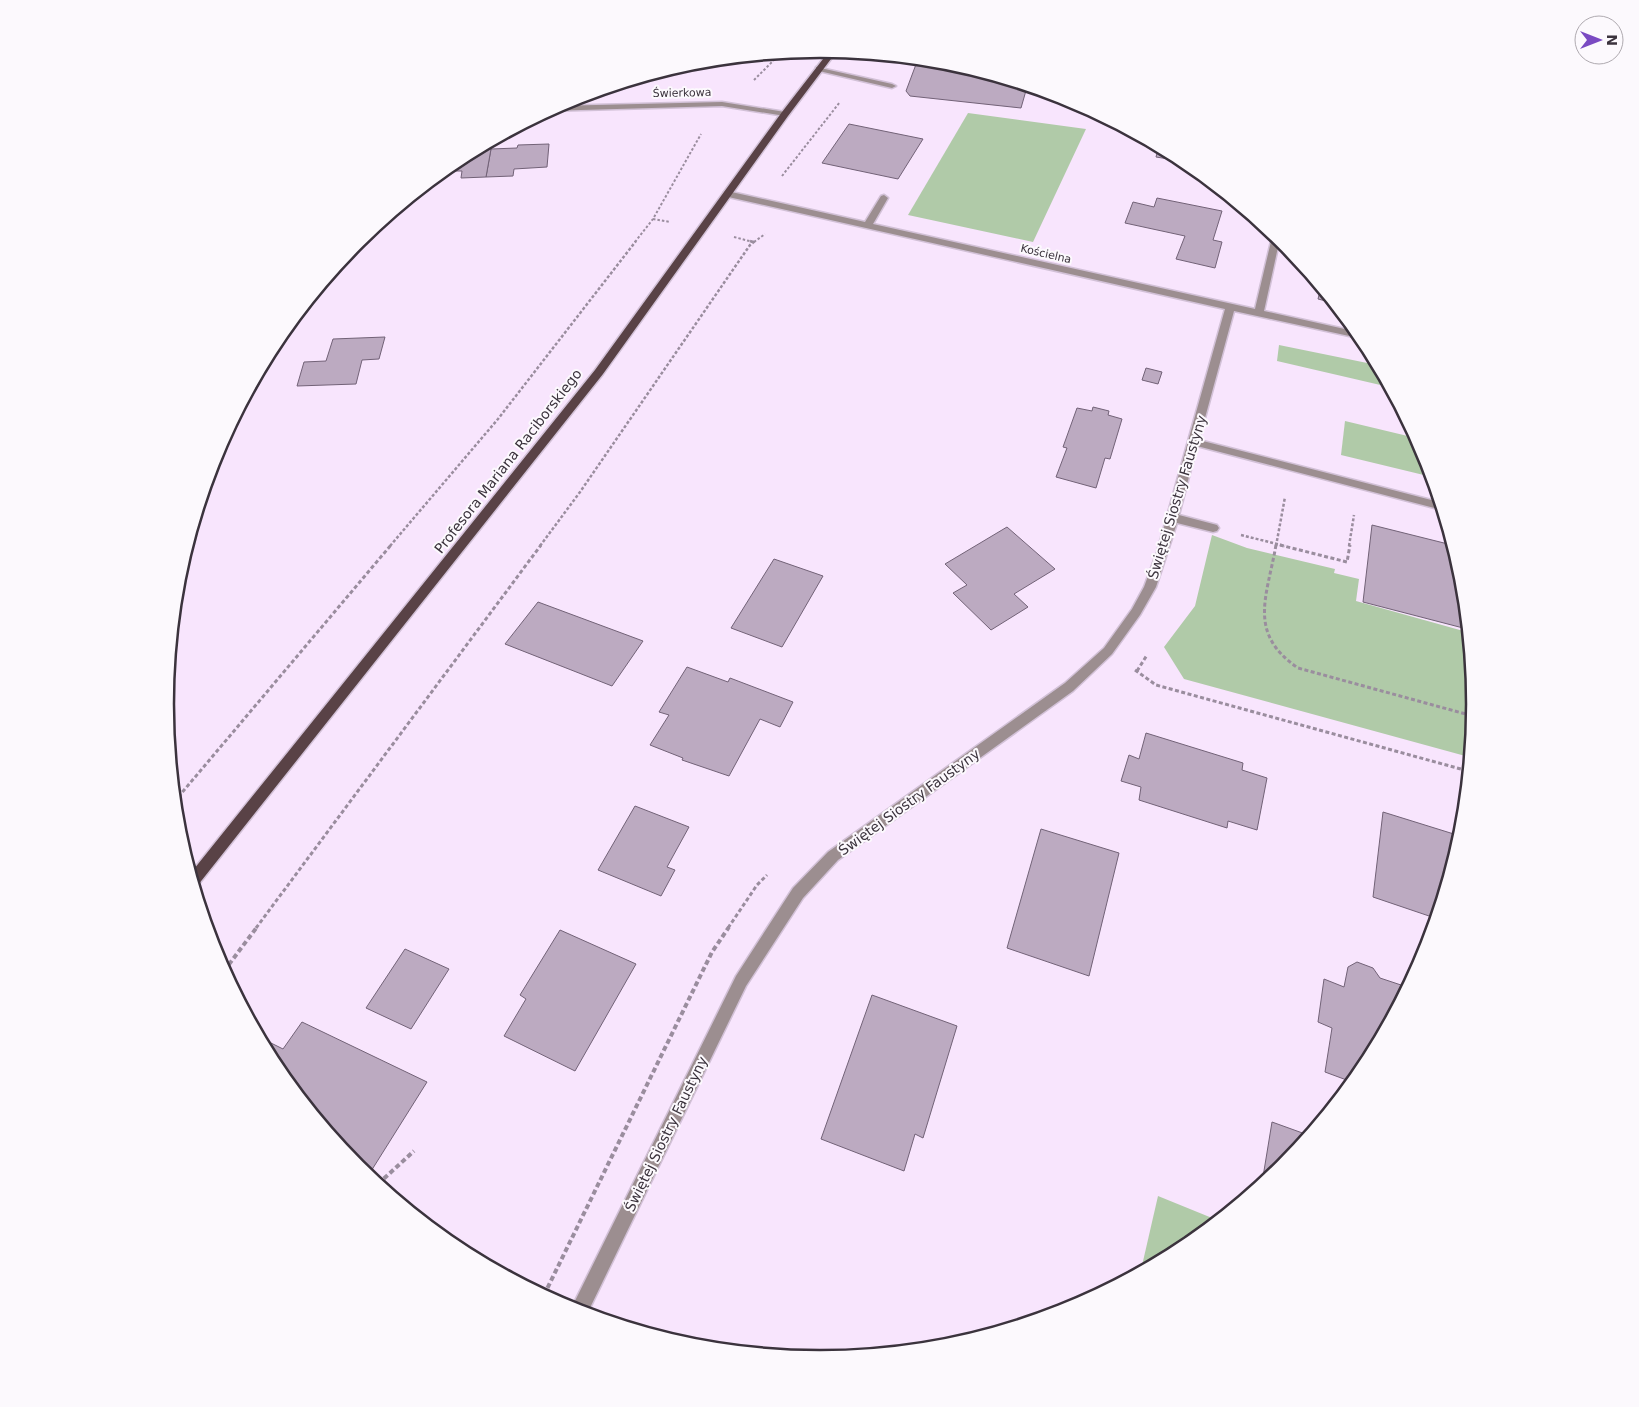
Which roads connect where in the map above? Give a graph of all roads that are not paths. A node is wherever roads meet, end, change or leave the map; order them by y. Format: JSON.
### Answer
{"nodes":[{"id":1,"x":828,"y":58,"type":"edge"},
{"id":2,"x":819,"y":69,"type":"junction"},
{"id":3,"x":892,"y":86,"type":"dead end"},
{"id":4,"x":569,"y":108,"type":"edge"},
{"id":5,"x":785,"y":114,"type":"junction"},
{"id":6,"x":726,"y":194,"type":"junction"},
{"id":7,"x":884,"y":198,"type":"dead end"},
{"id":8,"x":867,"y":226,"type":"junction"},
{"id":9,"x":1274,"y":245,"type":"edge"},
{"id":10,"x":1230,"y":307,"type":"junction"},
{"id":11,"x":1259,"y":314,"type":"junction"},
{"id":12,"x":1349,"y":333,"type":"edge"},
{"id":13,"x":1194,"y":442,"type":"junction"},
{"id":14,"x":1433,"y":504,"type":"edge"},
{"id":15,"x":1173,"y":518,"type":"junction"},
{"id":16,"x":1214,"y":528,"type":"road end"},
{"id":17,"x":198,"y":876,"type":"edge"},
{"id":18,"x":582,"y":1304,"type":"edge"}],
"edges":[{"from":1,"to":2,"type":"main road","name":"Profesora Mariana Raciborskiego"},
{"from":2,"to":3,"type":"street"},
{"from":2,"to":5,"type":"main road","name":"Profesora Mariana Raciborskiego"},
{"from":4,"to":5,"type":"street","name":"Świerkowa"},
{"from":5,"to":6,"type":"main road","name":"Profesora Mariana Raciborskiego"},
{"from":6,"to":8,"type":"street","name":"Kościelna"},
{"from":6,"to":17,"type":"main road","name":"Profesora Mariana Raciborskiego"},
{"from":7,"to":8,"type":"street"},
{"from":8,"to":10,"type":"street","name":"Kościelna"},
{"from":9,"to":11,"type":"street"},
{"from":10,"to":11,"type":"street","name":"Kościelna"},
{"from":10,"to":13,"type":"street","name":"Świętej Siostry Faustyny"},
{"from":11,"to":12,"type":"street","name":"Kościelna"},
{"from":13,"to":14,"type":"street"},
{"from":13,"to":15,"type":"street","name":"Świętej Siostry Faustyny"},
{"from":15,"to":16,"type":"street"},
{"from":15,"to":18,"type":"street","name":"Świętej Siostry Faustyny"}]}
